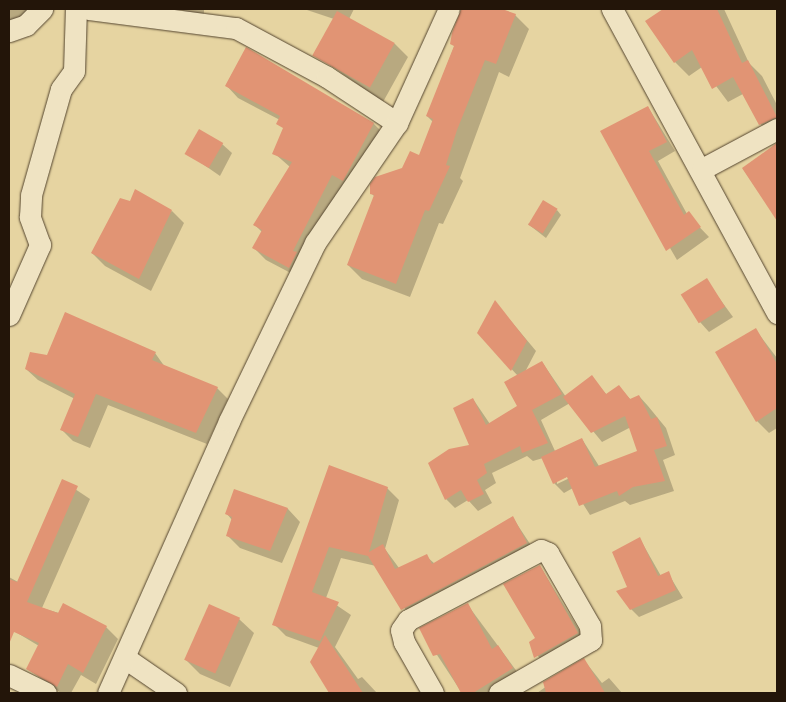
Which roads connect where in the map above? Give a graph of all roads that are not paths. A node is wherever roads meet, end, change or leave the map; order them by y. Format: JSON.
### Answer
{"nodes":[{"id":1,"x":42,"y":9,"type":"edge"},
{"id":2,"x":60,"y":9,"type":"edge"},
{"id":3,"x":76,"y":9,"type":"edge"},
{"id":4,"x":89,"y":9,"type":"edge"},
{"id":5,"x":449,"y":9,"type":"edge"},
{"id":6,"x":612,"y":9,"type":"edge"},
{"id":7,"x":9,"y":31,"type":"edge"},
{"id":8,"x":397,"y":123,"type":"junction"},
{"id":9,"x":777,"y":130,"type":"edge"},
{"id":10,"x":702,"y":169,"type":"junction"},
{"id":11,"x":771,"y":288,"type":"edge"},
{"id":12,"x":777,"y":313,"type":"edge"},
{"id":13,"x":9,"y":315,"type":"edge"},
{"id":14,"x":124,"y":658,"type":"junction"},
{"id":15,"x":9,"y":675,"type":"edge"},
{"id":16,"x":46,"y":693,"type":"edge"},
{"id":17,"x":108,"y":693,"type":"edge"},
{"id":18,"x":176,"y":693,"type":"edge"},
{"id":19,"x":433,"y":693,"type":"edge"},
{"id":20,"x":499,"y":693,"type":"edge"}],
"edges":[{"from":1,"to":7,"type":"street"},
{"from":2,"to":3,"type":"street"},
{"from":3,"to":13,"type":"street"},
{"from":4,"to":8,"type":"street"},
{"from":5,"to":8,"type":"street"},
{"from":6,"to":10,"type":"street"},
{"from":8,"to":14,"type":"street"},
{"from":9,"to":10,"type":"street"},
{"from":10,"to":11,"type":"street"},
{"from":11,"to":12,"type":"street"},
{"from":14,"to":17,"type":"street"},
{"from":14,"to":18,"type":"street"},
{"from":15,"to":16,"type":"street"},
{"from":19,"to":20,"type":"street"}]}
